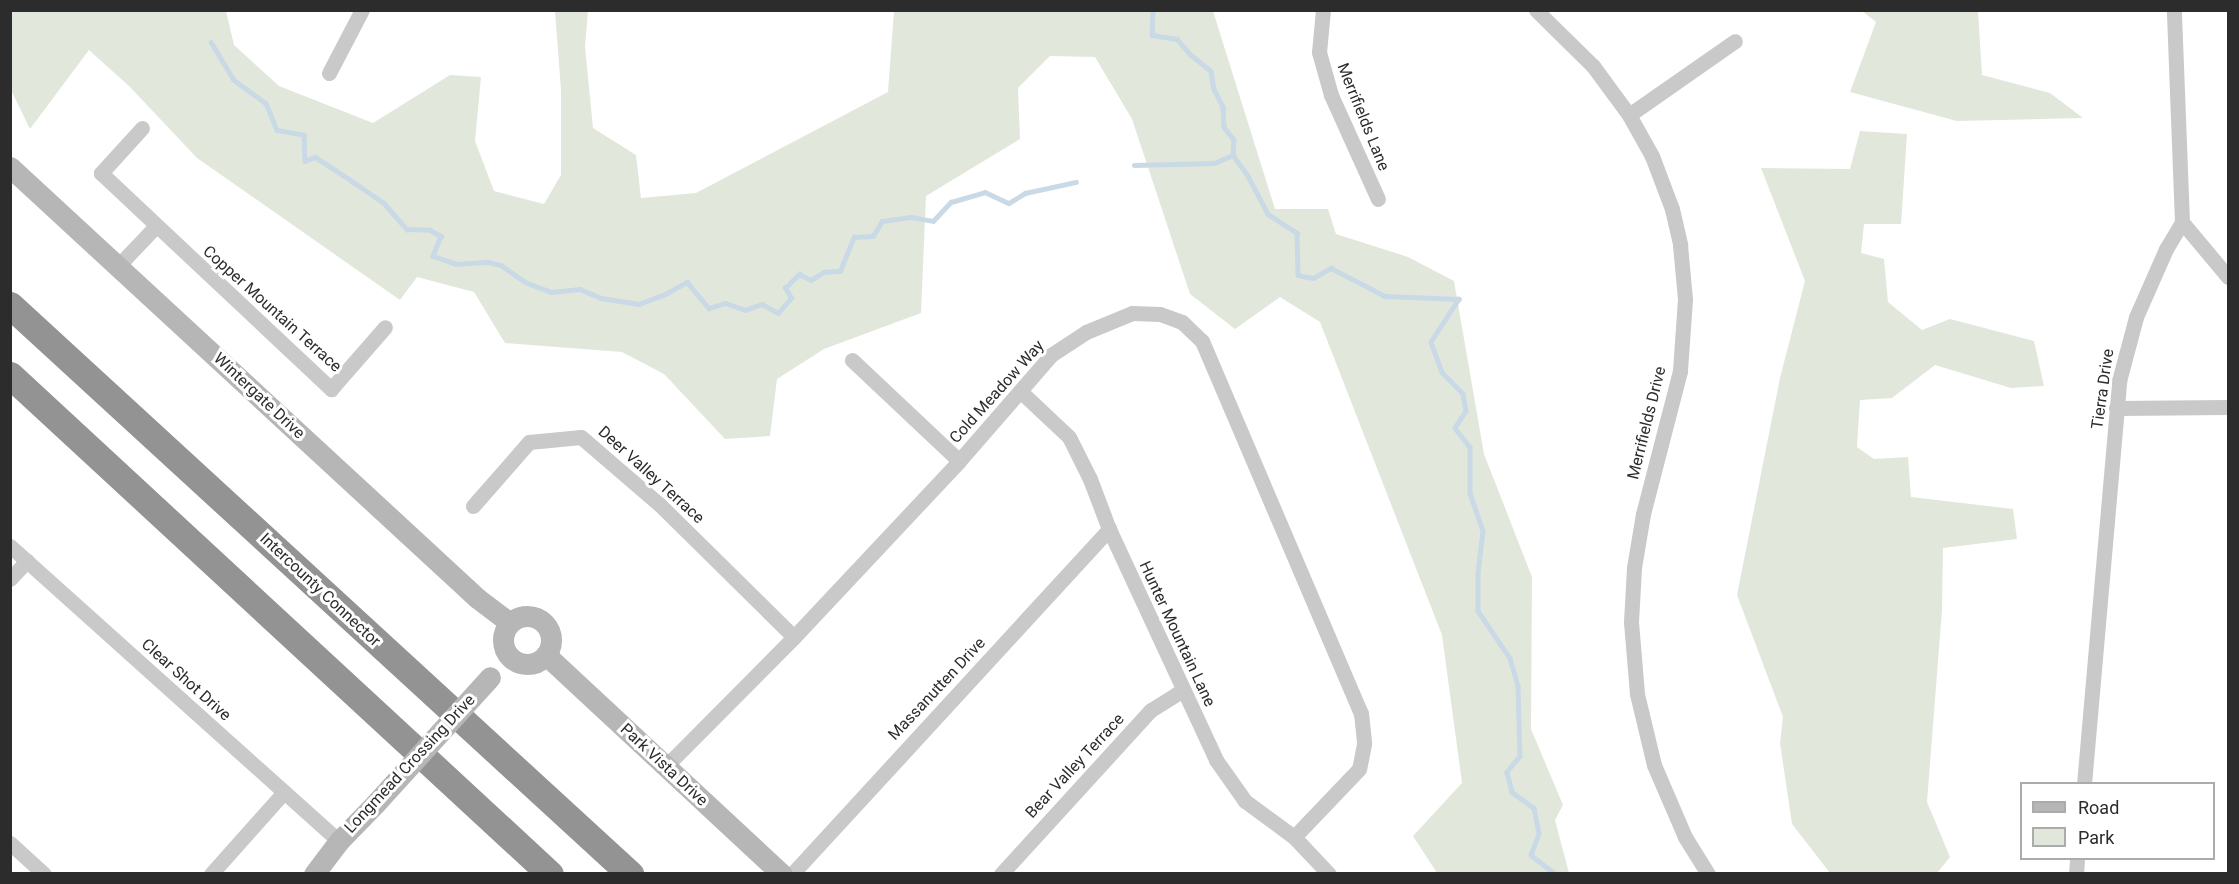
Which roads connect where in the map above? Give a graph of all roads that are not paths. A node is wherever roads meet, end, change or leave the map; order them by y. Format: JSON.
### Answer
{"nodes":[{"id":1,"x":362,"y":10,"type":"edge"},
{"id":2,"x":1323,"y":10,"type":"edge"},
{"id":3,"x":1536,"y":10,"type":"edge"},
{"id":4,"x":2174,"y":10,"type":"edge"},
{"id":5,"x":1735,"y":41,"type":"dead end"},
{"id":6,"x":329,"y":73,"type":"dead end"},
{"id":7,"x":1629,"y":115,"type":"junction"},
{"id":8,"x":142,"y":128,"type":"dead end"},
{"id":9,"x":10,"y":167,"type":"edge"},
{"id":10,"x":1378,"y":200,"type":"dead end"},
{"id":11,"x":2182,"y":222,"type":"junction"},
{"id":12,"x":156,"y":226,"type":"junction"},
{"id":13,"x":118,"y":266,"type":"junction"},
{"id":14,"x":2229,"y":277,"type":"edge"},
{"id":15,"x":10,"y":305,"type":"edge"},
{"id":16,"x":385,"y":327,"type":"dead end"},
{"id":17,"x":852,"y":360,"type":"dead end"},
{"id":18,"x":10,"y":375,"type":"edge"},
{"id":19,"x":1020,"y":392,"type":"junction"},
{"id":20,"x":2116,"y":408,"type":"junction"},
{"id":21,"x":2229,"y":408,"type":"edge"},
{"id":22,"x":959,"y":461,"type":"junction"},
{"id":23,"x":473,"y":506,"type":"dead end"},
{"id":24,"x":1109,"y":529,"type":"junction"},
{"id":25,"x":10,"y":546,"type":"edge"},
{"id":26,"x":27,"y":561,"type":"junction"},
{"id":27,"x":10,"y":579,"type":"edge"},
{"id":28,"x":510,"y":623,"type":"junction"},
{"id":29,"x":794,"y":637,"type":"junction"},
{"id":30,"x":546,"y":655,"type":"junction"},
{"id":31,"x":508,"y":656,"type":"junction"},
{"id":32,"x":1183,"y":690,"type":"junction"},
{"id":33,"x":665,"y":767,"type":"junction"},
{"id":34,"x":2084,"y":782,"type":"edge"},
{"id":35,"x":284,"y":792,"type":"junction"},
{"id":36,"x":1294,"y":837,"type":"junction"},
{"id":37,"x":339,"y":841,"type":"junction"},
{"id":38,"x":10,"y":843,"type":"edge"},
{"id":39,"x":44,"y":873,"type":"edge"},
{"id":40,"x":211,"y":873,"type":"edge"},
{"id":41,"x":314,"y":873,"type":"edge"},
{"id":42,"x":550,"y":873,"type":"edge"},
{"id":43,"x":630,"y":873,"type":"edge"},
{"id":44,"x":782,"y":873,"type":"edge"},
{"id":45,"x":792,"y":873,"type":"edge"},
{"id":46,"x":1000,"y":873,"type":"edge"},
{"id":47,"x":1329,"y":873,"type":"edge"},
{"id":48,"x":1708,"y":873,"type":"edge"}],
"edges":[{"from":1,"to":6,"type":"street"},
{"from":2,"to":10,"type":"street","name":"Merrifields Lane"},
{"from":3,"to":7,"type":"street","name":"Merrifields Drive"},
{"from":4,"to":11,"type":"street"},
{"from":5,"to":7,"type":"street"},
{"from":7,"to":48,"type":"street","name":"Merrifields Drive"},
{"from":8,"to":12,"type":"street","name":"Copper Mountain Terrace"},
{"from":9,"to":13,"type":"street","name":"Wintergate Drive"},
{"from":11,"to":14,"type":"street"},
{"from":11,"to":20,"type":"street","name":"Tierra Drive"},
{"from":12,"to":13,"type":"street"},
{"from":12,"to":16,"type":"street","name":"Copper Mountain Terrace"},
{"from":13,"to":28,"type":"street","name":"Wintergate Drive"},
{"from":15,"to":43,"type":"highway","name":"Intercounty Connector"},
{"from":17,"to":22,"type":"street"},
{"from":18,"to":42,"type":"highway"},
{"from":19,"to":22,"type":"street","name":"Cold Meadow Way"},
{"from":19,"to":24,"type":"street","name":"Hunter Mountain Lane"},
{"from":19,"to":36,"type":"street","name":"Cold Meadow Way"},
{"from":20,"to":21,"type":"street"},
{"from":20,"to":34,"type":"street","name":"Tierra Drive"},
{"from":22,"to":29,"type":"street","name":"Cold Meadow Way"},
{"from":23,"to":29,"type":"street","name":"Deer Valley Terrace"},
{"from":24,"to":32,"type":"street","name":"Hunter Mountain Lane"},
{"from":24,"to":45,"type":"street","name":"Massanutten Drive"},
{"from":25,"to":26,"type":"street","name":"Clear Shot Drive"},
{"from":26,"to":27,"type":"street"},
{"from":26,"to":35,"type":"street","name":"Clear Shot Drive"},
{"from":28,"to":30,"type":"street"},
{"from":28,"to":31,"type":"street"},
{"from":29,"to":33,"type":"street","name":"Cold Meadow Way"},
{"from":30,"to":31,"type":"street"},
{"from":30,"to":33,"type":"street","name":"Park Vista Drive"},
{"from":31,"to":37,"type":"street","name":"Longmead Crossing Drive","bridge":true},
{"from":32,"to":36,"type":"street","name":"Hunter Mountain Lane"},
{"from":32,"to":46,"type":"street","name":"Bear Valley Terrace"},
{"from":33,"to":44,"type":"street","name":"Park Vista Drive"},
{"from":35,"to":37,"type":"street","name":"Clear Shot Drive"},
{"from":35,"to":40,"type":"street"},
{"from":36,"to":47,"type":"street","name":"Hunter Mountain Lane"},
{"from":37,"to":41,"type":"street","name":"Longmead Crossing Drive"},
{"from":38,"to":39,"type":"street"}]}
